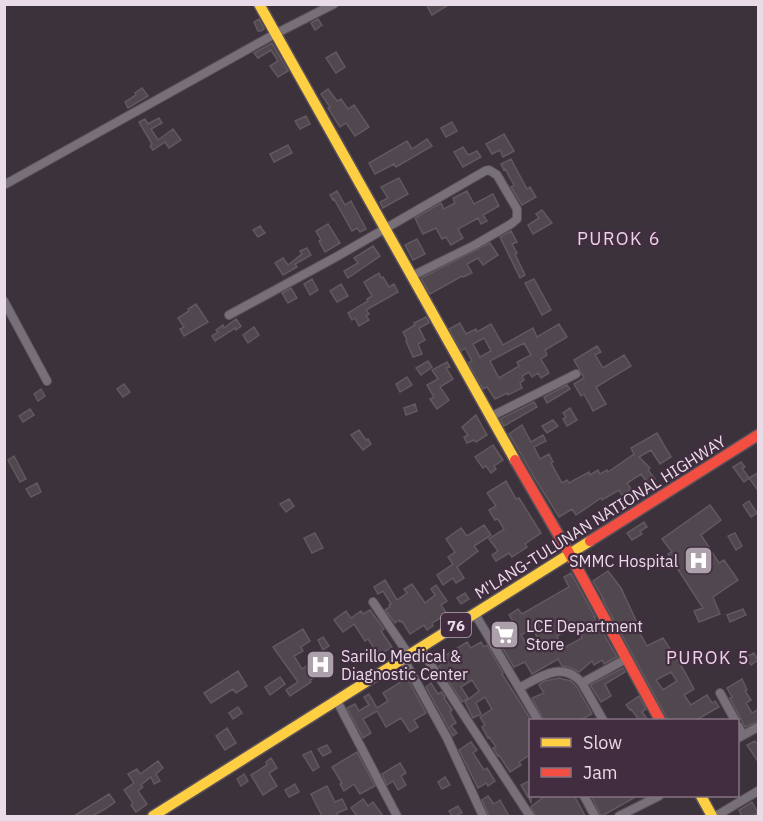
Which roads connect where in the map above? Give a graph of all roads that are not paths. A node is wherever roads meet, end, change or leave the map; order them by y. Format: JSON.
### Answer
{"nodes":[{"id":1,"x":260,"y":4,"type":"edge"},
{"id":2,"x":334,"y":4,"type":"edge"},
{"id":3,"x":275,"y":34,"type":"junction"},
{"id":4,"x":4,"y":185,"type":"edge"},
{"id":5,"x":385,"y":228,"type":"junction"},
{"id":6,"x":412,"y":276,"type":"junction"},
{"id":7,"x":4,"y":301,"type":"edge"},
{"id":8,"x":229,"y":315,"type":"dead end"},
{"id":9,"x":576,"y":374,"type":"dead end"},
{"id":10,"x":47,"y":381,"type":"dead end"},
{"id":11,"x":490,"y":417,"type":"junction"},
{"id":12,"x":759,"y":435,"type":"edge"},
{"id":13,"x":569,"y":553,"type":"junction"},
{"id":14,"x":374,"y":602,"type":"dead end"},
{"id":15,"x":475,"y":614,"type":"junction"},
{"id":16,"x":420,"y":648,"type":"junction"},
{"id":17,"x":406,"y":657,"type":"junction"},
{"id":18,"x":626,"y":659,"type":"junction"},
{"id":19,"x":582,"y":683,"type":"junction"},
{"id":20,"x":519,"y":688,"type":"junction"},
{"id":21,"x":720,"y":693,"type":"dead end"},
{"id":22,"x":337,"y":700,"type":"junction"},
{"id":23,"x":537,"y":719,"type":"edge"},
{"id":24,"x":602,"y":719,"type":"edge"},
{"id":25,"x":659,"y":719,"type":"edge"},
{"id":26,"x":734,"y":719,"type":"edge"},
{"id":27,"x":759,"y":727,"type":"edge"},
{"id":28,"x":740,"y":737,"type":"edge"},
{"id":29,"x":759,"y":791,"type":"edge"},
{"id":30,"x":585,"y":797,"type":"edge"},
{"id":31,"x":702,"y":797,"type":"edge"},
{"id":32,"x":647,"y":798,"type":"edge"},
{"id":33,"x":160,"y":815,"type":"edge"},
{"id":34,"x":397,"y":816,"type":"edge"},
{"id":35,"x":483,"y":816,"type":"edge"},
{"id":36,"x":531,"y":816,"type":"edge"},
{"id":37,"x":595,"y":816,"type":"edge"},
{"id":38,"x":619,"y":816,"type":"edge"},
{"id":39,"x":714,"y":816,"type":"edge"}],
"edges":[{"from":1,"to":3,"type":"main road"},
{"from":2,"to":3,"type":"street"},
{"from":3,"to":4,"type":"street"},
{"from":3,"to":5,"type":"main road"},
{"from":5,"to":6,"type":"main road"},
{"from":5,"to":6,"type":"street"},
{"from":5,"to":8,"type":"street"},
{"from":6,"to":11,"type":"main road"},
{"from":7,"to":10,"type":"street"},
{"from":9,"to":11,"type":"street"},
{"from":11,"to":13,"type":"main road"},
{"from":12,"to":13,"type":"main road","name":"M'LANG-TULUNAN NATIONAL HIGHWAY","number":"76"},
{"from":13,"to":15,"type":"main road","name":"M'LANG-TULUNAN NATIONAL HIGHWAY","number":"76"},
{"from":13,"to":18,"type":"main road"},
{"from":14,"to":17,"type":"street"},
{"from":15,"to":16,"type":"main road","name":"M'LANG-TULUNAN NATIONAL HIGHWAY","number":"76"},
{"from":15,"to":20,"type":"street"},
{"from":16,"to":17,"type":"main road","name":"M'LANG-TULUNAN NATIONAL HIGHWAY","number":"76"},
{"from":16,"to":36,"type":"street"},
{"from":17,"to":22,"type":"main road","name":"M'LANG-TULUNAN NATIONAL HIGHWAY","number":"76"},
{"from":17,"to":35,"type":"street"},
{"from":18,"to":19,"type":"street"},
{"from":18,"to":25,"type":"main road"},
{"from":19,"to":20,"type":"street"},
{"from":19,"to":24,"type":"street"},
{"from":20,"to":23,"type":"street"},
{"from":21,"to":26,"type":"street"},
{"from":22,"to":33,"type":"main road","name":"M'LANG-TULUNAN NATIONAL HIGHWAY","number":"76"},
{"from":22,"to":34,"type":"street"},
{"from":27,"to":28,"type":"street"},
{"from":29,"to":39,"type":"street"},
{"from":30,"to":37,"type":"street"},
{"from":31,"to":39,"type":"main road"},
{"from":32,"to":38,"type":"street"}]}
